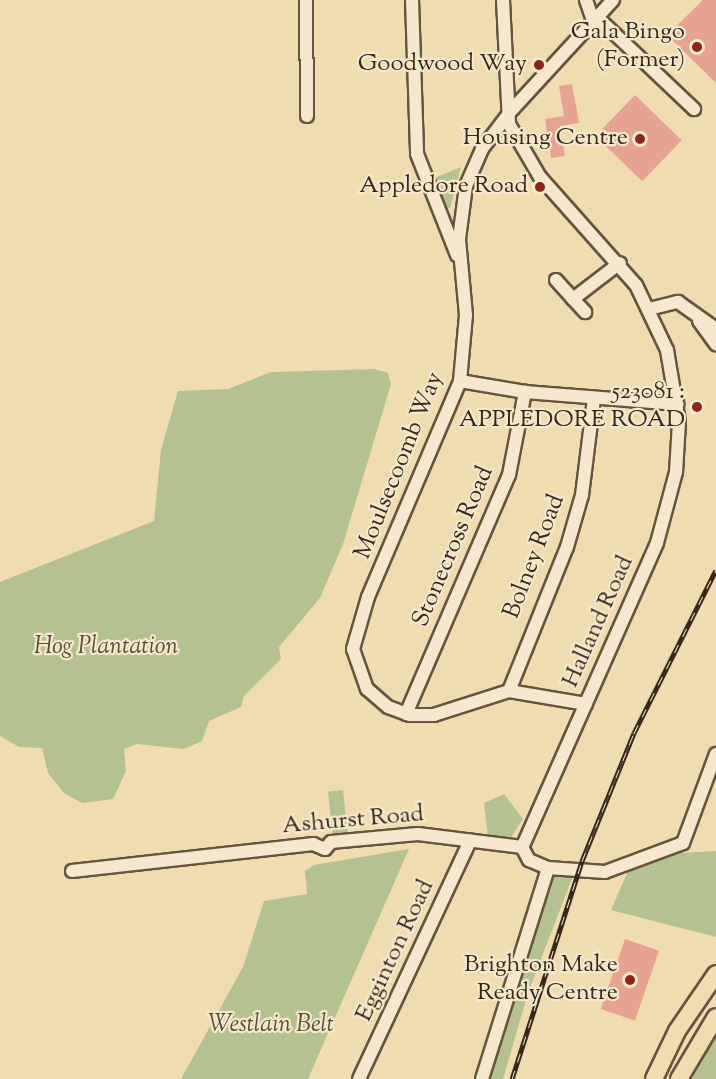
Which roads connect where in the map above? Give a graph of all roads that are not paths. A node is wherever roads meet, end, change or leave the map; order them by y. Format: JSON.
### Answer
{"nodes":[{"id":1,"x":306,"y":0,"type":"edge"},
{"id":2,"x":412,"y":0,"type":"edge"},
{"id":3,"x":503,"y":0,"type":"edge"},
{"id":4,"x":586,"y":0,"type":"edge"},
{"id":5,"x":613,"y":0,"type":"edge"},
{"id":6,"x":595,"y":19,"type":"junction"},
{"id":7,"x":694,"y":109,"type":"dead end"},
{"id":8,"x":510,"y":112,"type":"junction"},
{"id":9,"x":307,"y":116,"type":"dead end"},
{"id":10,"x":459,"y":258,"type":"junction"},
{"id":11,"x":620,"y":263,"type":"junction"},
{"id":12,"x":556,"y":280,"type":"dead end"},
{"id":13,"x":573,"y":299,"type":"junction"},
{"id":14,"x":649,"y":309,"type":"junction"},
{"id":15,"x":691,"y":311,"type":"junction"},
{"id":16,"x":585,"y":312,"type":"dead end"},
{"id":17,"x":716,"y":329,"type":"edge"},
{"id":18,"x":716,"y":344,"type":"edge"},
{"id":19,"x":460,"y":381,"type":"junction"},
{"id":20,"x":525,"y":392,"type":"junction"},
{"id":21,"x":594,"y":399,"type":"junction"},
{"id":22,"x":678,"y":404,"type":"junction"},
{"id":23,"x":508,"y":691,"type":"junction"},
{"id":24,"x":586,"y":704,"type":"junction"},
{"id":25,"x":406,"y":714,"type":"junction"},
{"id":26,"x":716,"y":754,"type":"edge"},
{"id":27,"x":712,"y":776,"type":"edge"},
{"id":28,"x":470,"y":841,"type":"junction"},
{"id":29,"x":522,"y":847,"type":"junction"},
{"id":30,"x":548,"y":868,"type":"junction"},
{"id":31,"x":72,"y":871,"type":"dead end"},
{"id":32,"x":716,"y":975,"type":"edge"},
{"id":33,"x":716,"y":1017,"type":"edge"},
{"id":34,"x":359,"y":1079,"type":"edge"},
{"id":35,"x":482,"y":1079,"type":"edge"},
{"id":36,"x":654,"y":1079,"type":"edge"},
{"id":37,"x":679,"y":1079,"type":"edge"}],
"edges":[{"from":1,"to":9,"type":"street"},
{"from":2,"to":10,"type":"street"},
{"from":3,"to":8,"type":"street"},
{"from":4,"to":6,"type":"street"},
{"from":5,"to":6,"type":"street","name":"Moulsecoomb Way"},
{"from":6,"to":7,"type":"street"},
{"from":6,"to":8,"type":"street","name":"Moulsecoomb Way"},
{"from":8,"to":10,"type":"street","name":"Moulsecoomb Way"},
{"from":8,"to":11,"type":"street"},
{"from":10,"to":19,"type":"street","name":"Moulsecoomb Way"},
{"from":11,"to":13,"type":"street"},
{"from":11,"to":14,"type":"street"},
{"from":12,"to":13,"type":"street"},
{"from":13,"to":16,"type":"street"},
{"from":14,"to":15,"type":"street"},
{"from":14,"to":22,"type":"street"},
{"from":15,"to":17,"type":"street"},
{"from":15,"to":18,"type":"street"},
{"from":19,"to":20,"type":"street"},
{"from":19,"to":25,"type":"street","name":"Moulsecoomb Way"},
{"from":20,"to":21,"type":"street"},
{"from":20,"to":25,"type":"street","name":"Stonecross Road"},
{"from":21,"to":22,"type":"street"},
{"from":21,"to":23,"type":"street","name":"Bolney Road"},
{"from":22,"to":24,"type":"street","name":"Halland Road"},
{"from":23,"to":24,"type":"street","name":"Moulsecoomb Way"},
{"from":23,"to":25,"type":"street","name":"Moulsecoomb Way"},
{"from":24,"to":29,"type":"street","name":"Halland Road"},
{"from":26,"to":27,"type":"street"},
{"from":27,"to":30,"type":"street"},
{"from":28,"to":29,"type":"street","name":"Ashurst Road"},
{"from":28,"to":31,"type":"street","name":"Ashurst Road"},
{"from":28,"to":34,"type":"street","name":"Egginton Road"},
{"from":29,"to":30,"type":"street"},
{"from":30,"to":35,"type":"street"},
{"from":32,"to":36,"type":"main road"},
{"from":33,"to":37,"type":"main road"}]}
